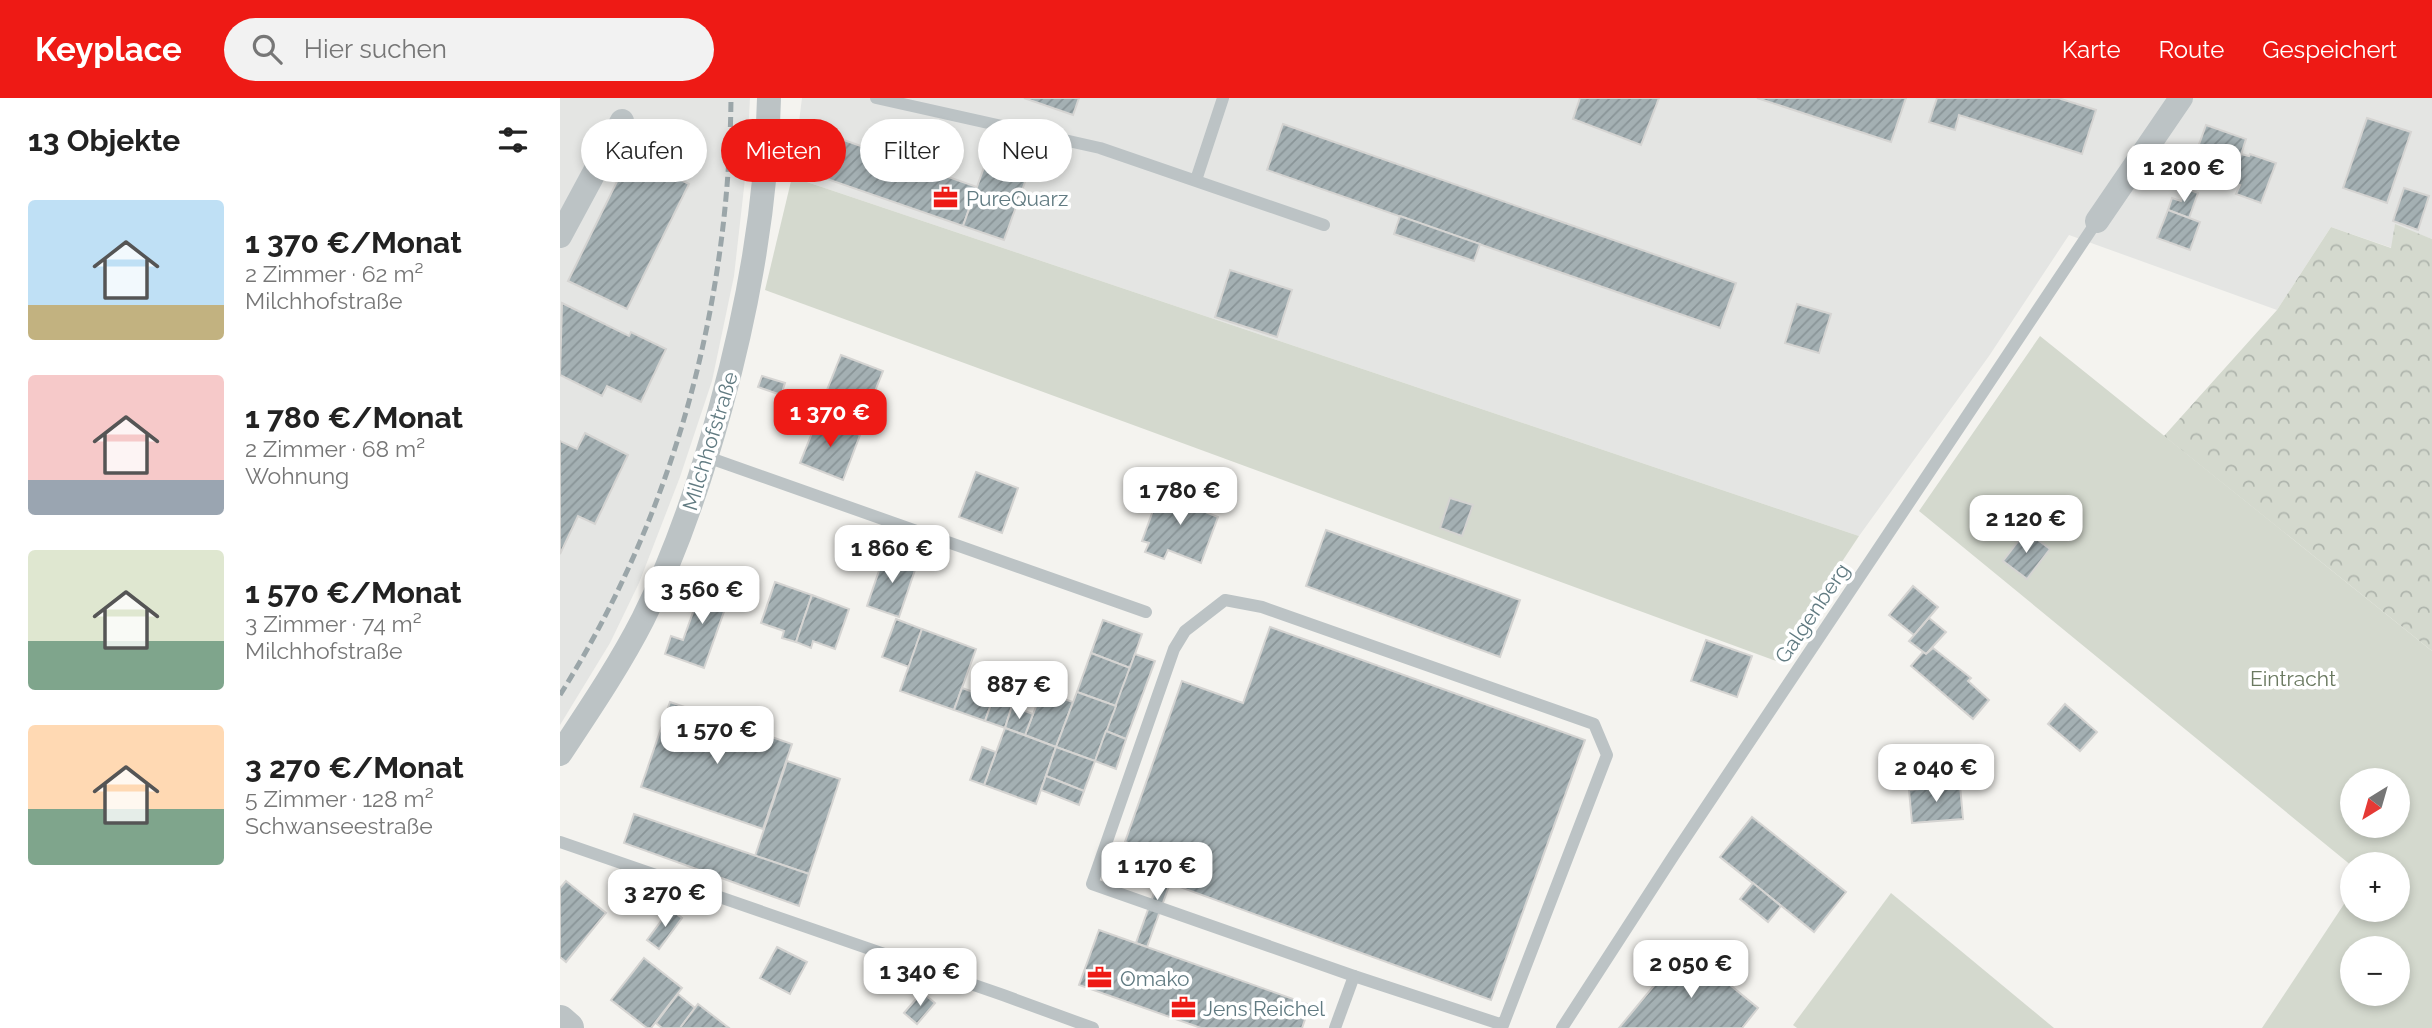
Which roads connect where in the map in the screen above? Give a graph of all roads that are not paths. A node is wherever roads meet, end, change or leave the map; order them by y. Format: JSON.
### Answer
{"nodes":[{"id":1,"x":769,"y":98,"type":"edge"},
{"id":2,"x":876,"y":98,"type":"edge"},
{"id":3,"x":1223,"y":98,"type":"edge"},
{"id":4,"x":2181,"y":98,"type":"edge"},
{"id":5,"x":1196,"y":180,"type":"junction"},
{"id":6,"x":589,"y":182,"type":"edge"},
{"id":7,"x":2097,"y":221,"type":"joint"},
{"id":8,"x":1324,"y":225,"type":"dead end"},
{"id":9,"x":560,"y":236,"type":"edge"},
{"id":10,"x":708,"y":457,"type":"junction"},
{"id":11,"x":1146,"y":612,"type":"dead end"},
{"id":12,"x":560,"y":754,"type":"edge"},
{"id":13,"x":560,"y":842,"type":"edge"},
{"id":14,"x":1354,"y":976,"type":"junction"},
{"id":15,"x":560,"y":1021,"type":"edge"},
{"id":16,"x":568,"y":1028,"type":"edge"},
{"id":17,"x":1093,"y":1028,"type":"edge"},
{"id":18,"x":1335,"y":1028,"type":"edge"},
{"id":19,"x":1562,"y":1028,"type":"edge"}],
"edges":[{"from":1,"to":10,"type":"street","name":"Milchhofstraße"},
{"from":2,"to":5,"type":"lane"},
{"from":3,"to":5,"type":"lane"},
{"from":4,"to":7,"type":"street"},
{"from":5,"to":8,"type":"lane"},
{"from":6,"to":9,"type":"street"},
{"from":7,"to":19,"type":"lane","name":"Galgenberg"},
{"from":10,"to":11,"type":"lane"},
{"from":10,"to":12,"type":"street","name":"Milchhofstraße"},
{"from":13,"to":17,"type":"lane"},
{"from":14,"to":14,"type":"lane"},
{"from":14,"to":18,"type":"lane"},
{"from":15,"to":16,"type":"street"}]}
